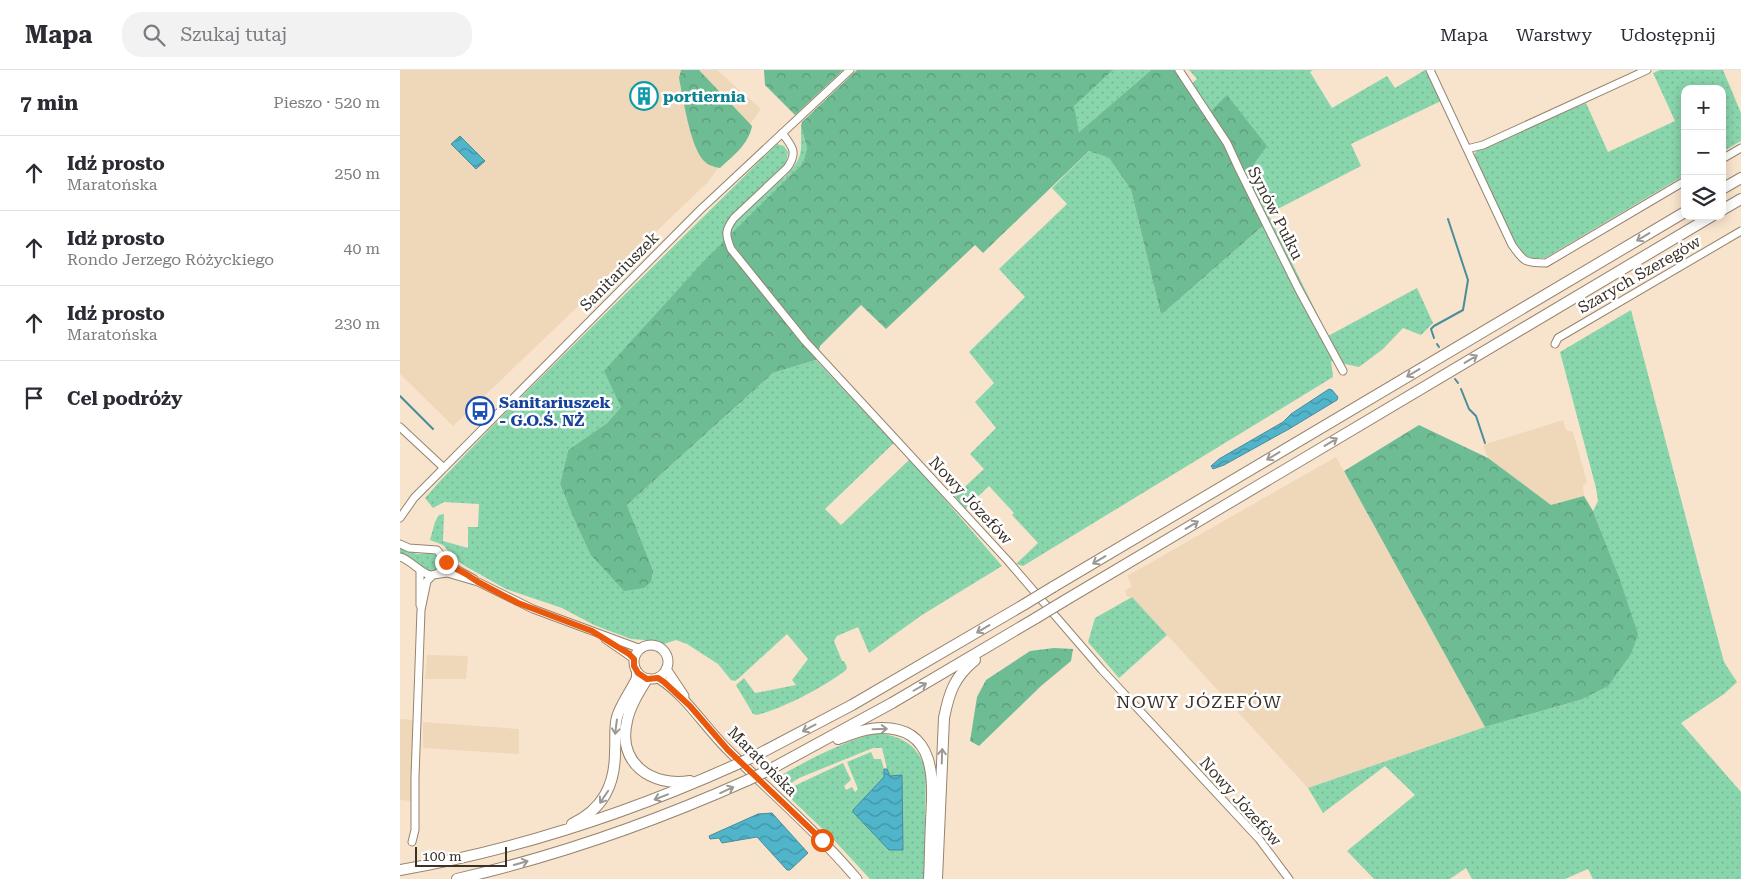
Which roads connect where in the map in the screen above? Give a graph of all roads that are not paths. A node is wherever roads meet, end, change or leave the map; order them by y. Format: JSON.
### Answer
{"nodes":[{"id":1,"x":850,"y":70,"type":"edge"},
{"id":2,"x":1179,"y":70,"type":"edge"},
{"id":3,"x":1430,"y":70,"type":"edge"},
{"id":4,"x":1647,"y":70,"type":"edge"},
{"id":5,"x":782,"y":133,"type":"junction"},
{"id":6,"x":1741,"y":148,"type":"edge"},
{"id":7,"x":1466,"y":149,"type":"junction"},
{"id":8,"x":1726,"y":157,"type":"edge"},
{"id":9,"x":1741,"y":178,"type":"edge"},
{"id":10,"x":1681,"y":183,"type":"edge"},
{"id":11,"x":1726,"y":187,"type":"edge"},
{"id":12,"x":1741,"y":199,"type":"edge"},
{"id":13,"x":1726,"y":208,"type":"edge"},
{"id":14,"x":1681,"y":214,"type":"edge"},
{"id":15,"x":1705,"y":220,"type":"edge"},
{"id":16,"x":1741,"y":231,"type":"edge"},
{"id":17,"x":1556,"y":344,"type":"dead end"},
{"id":18,"x":1343,"y":371,"type":"dead end"},
{"id":19,"x":400,"y":427,"type":"edge"},
{"id":20,"x":444,"y":468,"type":"junction"},
{"id":21,"x":414,"y":498,"type":"junction"},
{"id":22,"x":400,"y":510,"type":"edge"},
{"id":23,"x":400,"y":518,"type":"edge"},
{"id":24,"x":400,"y":544,"type":"edge"},
{"id":25,"x":443,"y":556,"type":"junction"},
{"id":26,"x":400,"y":557,"type":"edge"},
{"id":27,"x":420,"y":570,"type":"junction"},
{"id":28,"x":433,"y":575,"type":"junction"},
{"id":29,"x":478,"y":582,"type":"junction"},
{"id":30,"x":421,"y":610,"type":"junction"},
{"id":31,"x":592,"y":631,"type":"junction"},
{"id":32,"x":996,"y":642,"type":"junction"},
{"id":33,"x":641,"y":649,"type":"junction"},
{"id":34,"x":634,"y":659,"type":"junction"},
{"id":35,"x":666,"y":669,"type":"junction"},
{"id":36,"x":638,"y":673,"type":"junction"},
{"id":37,"x":658,"y":678,"type":"junction"},
{"id":38,"x":647,"y":679,"type":"junction"},
{"id":39,"x":690,"y":706,"type":"junction"},
{"id":40,"x":816,"y":746,"type":"junction"},
{"id":41,"x":706,"y":778,"type":"junction"},
{"id":42,"x":550,"y":836,"type":"junction"},
{"id":43,"x":412,"y":842,"type":"dead end"},
{"id":44,"x":400,"y":870,"type":"edge"},
{"id":45,"x":457,"y":879,"type":"edge"},
{"id":46,"x":857,"y":879,"type":"edge"},
{"id":47,"x":929,"y":879,"type":"edge"},
{"id":48,"x":937,"y":879,"type":"edge"},
{"id":49,"x":1290,"y":879,"type":"edge"}],
"edges":[{"from":1,"to":5,"type":"street","name":"Sanitariuszek"},
{"from":2,"to":18,"type":"street","name":"Synów Pułku"},
{"from":3,"to":7,"type":"street"},
{"from":4,"to":7,"type":"street"},
{"from":5,"to":20,"type":"street","name":"Sanitariuszek"},
{"from":5,"to":49,"type":"street","name":"Nowy Józefów"},
{"from":6,"to":8,"type":"street"},
{"from":7,"to":10,"type":"street"},
{"from":9,"to":11,"type":"highway"},
{"from":12,"to":13,"type":"highway"},
{"from":14,"to":41,"type":"highway","one_way":true,"bridge":true},
{"from":32,"to":15,"type":"highway","one_way":true,"bridge":true},
{"from":16,"to":17,"type":"street","name":"Szarych Szeregów"},
{"from":19,"to":20,"type":"street"},
{"from":20,"to":21,"type":"street","name":"Sanitariuszek"},
{"from":21,"to":22,"type":"street","name":"Sanitariuszek"},
{"from":21,"to":23,"type":"street","name":"Sanitariuszek"},
{"from":24,"to":25,"type":"street"},
{"from":25,"to":28,"type":"street"},
{"from":25,"to":29,"type":"street"},
{"from":26,"to":27,"type":"street"},
{"from":27,"to":28,"type":"street"},
{"from":27,"to":30,"type":"street"},
{"from":28,"to":29,"type":"street"},
{"from":28,"to":30,"type":"street"},
{"from":29,"to":31,"type":"street"},
{"from":30,"to":43,"type":"street"},
{"from":31,"to":33,"type":"street"},
{"from":31,"to":34,"type":"street"},
{"from":40,"to":32,"type":"highway","one_way":true},
{"from":48,"to":32,"type":"highway","one_way":true},
{"from":33,"to":34,"type":"main road"},
{"from":33,"to":35,"type":"main road"},
{"from":34,"to":36,"type":"main road"},
{"from":35,"to":37,"type":"main road"},
{"from":35,"to":39,"type":"main road","name":"Maratońska"},
{"from":36,"to":38,"type":"main road"},
{"from":36,"to":42,"type":"highway","one_way":true},
{"from":37,"to":38,"type":"main road"},
{"from":37,"to":39,"type":"main road","name":"Maratońska"},
{"from":38,"to":41,"type":"highway"},
{"from":39,"to":46,"type":"main road","name":"Maratońska"},
{"from":45,"to":40,"type":"highway","one_way":true,"bridge":true},
{"from":40,"to":47,"type":"highway","one_way":true},
{"from":41,"to":42,"type":"highway","one_way":true},
{"from":42,"to":44,"type":"highway"}]}
